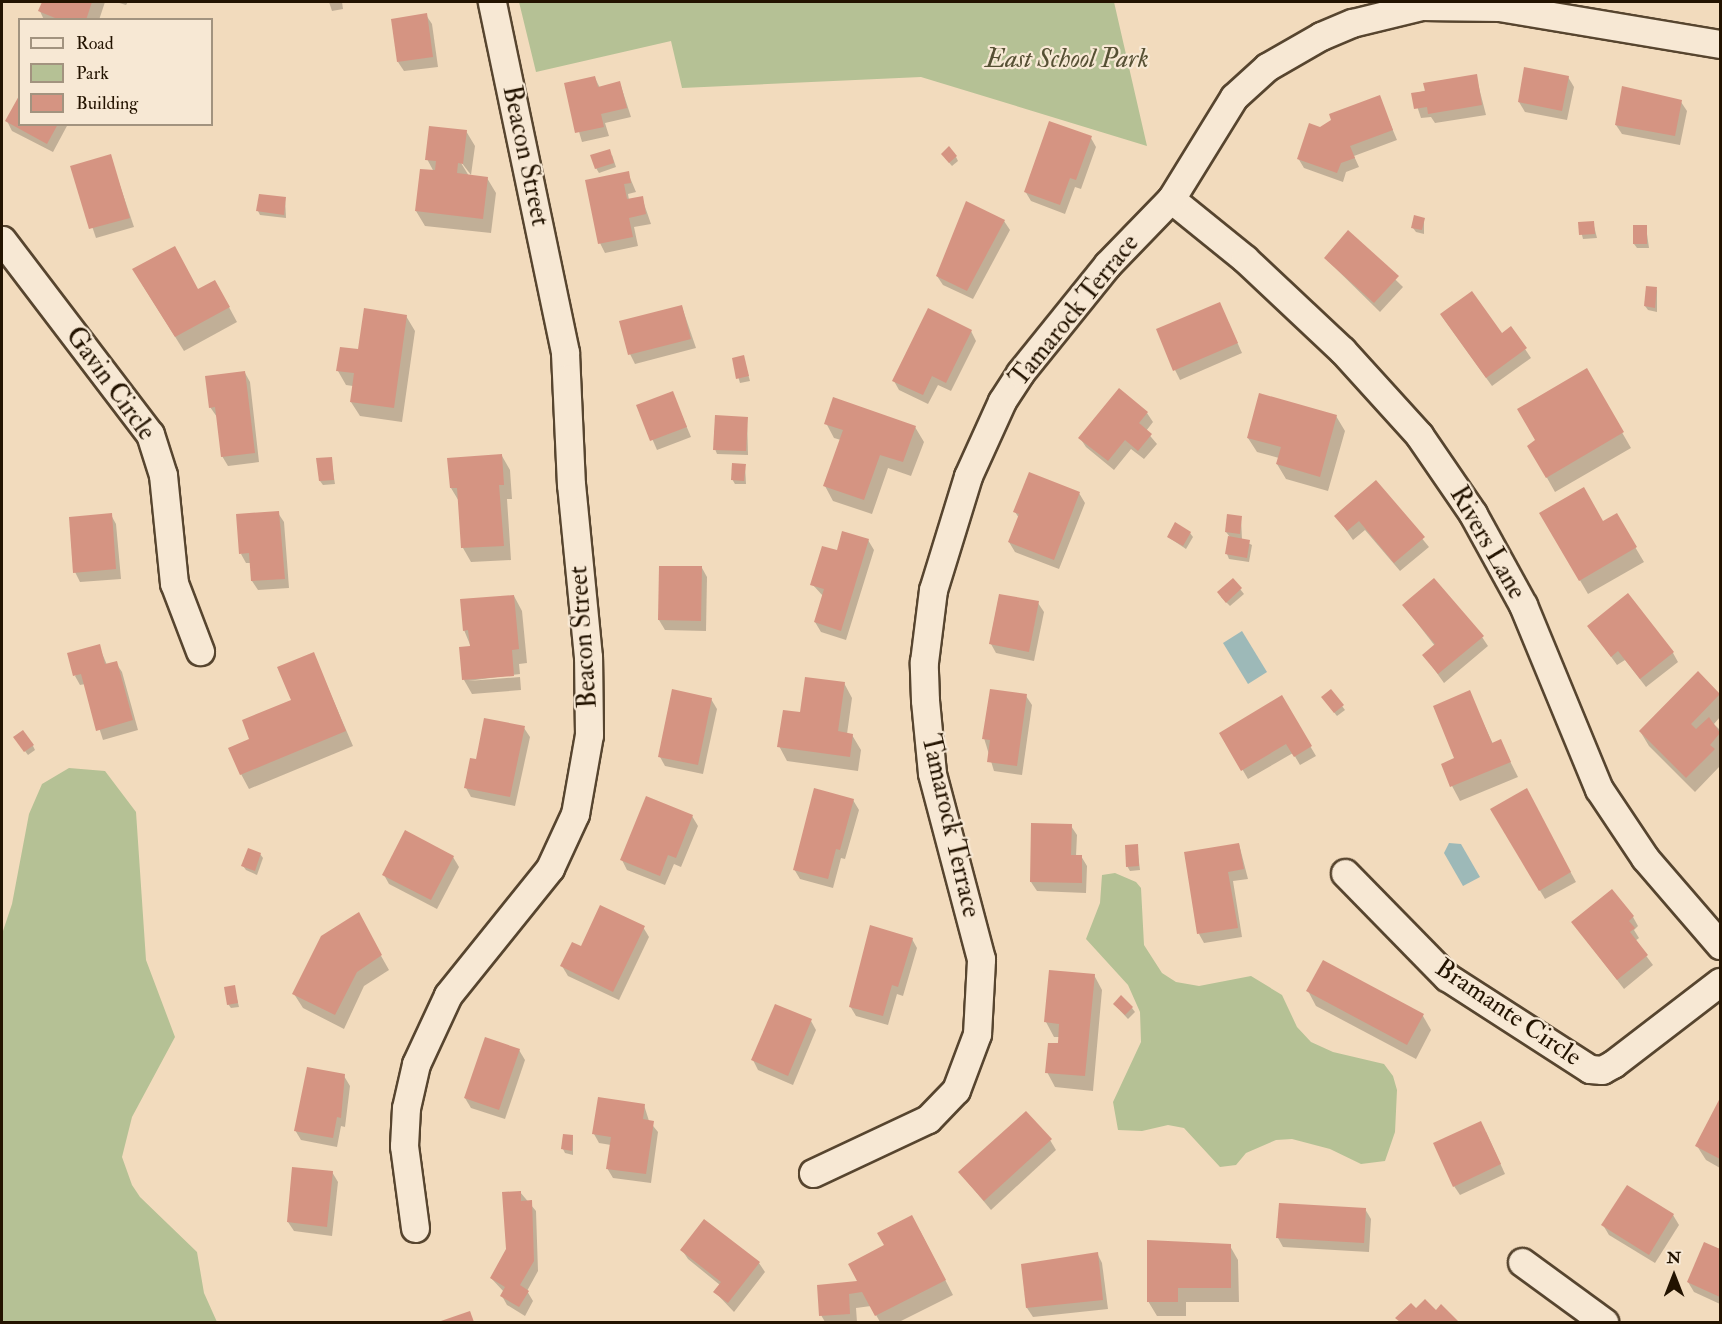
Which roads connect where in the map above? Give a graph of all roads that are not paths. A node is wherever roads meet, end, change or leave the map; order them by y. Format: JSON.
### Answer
{"nodes":[{"id":1,"x":492,"y":2,"type":"edge"},
{"id":2,"x":1720,"y":44,"type":"edge"},
{"id":3,"x":1171,"y":199,"type":"junction"},
{"id":4,"x":2,"y":240,"type":"edge"},
{"id":5,"x":200,"y":651,"type":"dead end"},
{"id":6,"x":1346,"y":873,"type":"dead end"},
{"id":7,"x":1720,"y":945,"type":"edge"},
{"id":8,"x":1720,"y":982,"type":"edge"},
{"id":9,"x":813,"y":1173,"type":"dead end"},
{"id":10,"x":415,"y":1228,"type":"dead end"},
{"id":11,"x":1522,"y":1262,"type":"dead end"},
{"id":12,"x":1604,"y":1323,"type":"edge"}],
"edges":[{"from":1,"to":10,"type":"street","name":"Beacon Street"},
{"from":2,"to":3,"type":"street","name":"Tamarock Terrace"},
{"from":3,"to":7,"type":"street","name":"Rivers Lane"},
{"from":3,"to":9,"type":"street","name":"Tamarock Terrace"},
{"from":4,"to":5,"type":"street","name":"Gavin Circle"},
{"from":6,"to":8,"type":"street","name":"Bramante Circle"},
{"from":11,"to":12,"type":"street"}]}
